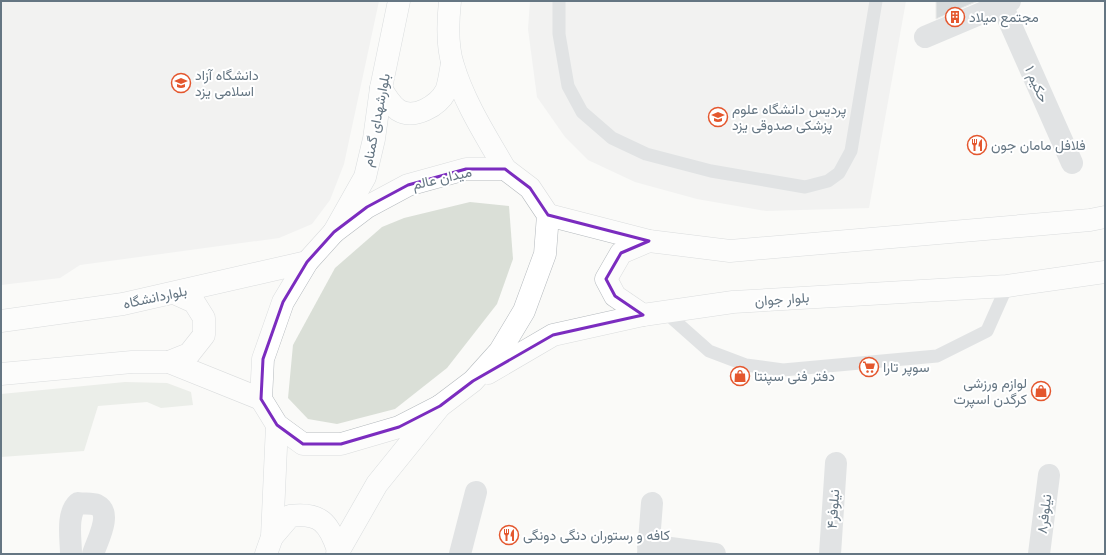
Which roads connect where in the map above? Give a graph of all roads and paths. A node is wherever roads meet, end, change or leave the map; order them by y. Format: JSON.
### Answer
{"nodes":[{"id":1,"x":399,"y":1,"type":"edge"},
{"id":2,"x":450,"y":1,"type":"edge"},
{"id":3,"x":558,"y":1,"type":"edge"},
{"id":4,"x":876,"y":1,"type":"edge"},
{"id":5,"x":1006,"y":3,"type":"edge"},
{"id":6,"x":925,"y":37,"type":"dead end"},
{"id":7,"x":452,"y":64,"type":"junction"},
{"id":8,"x":381,"y":88,"type":"junction"},
{"id":9,"x":1072,"y":163,"type":"dead end"},
{"id":10,"x":505,"y":169,"type":"junction"},
{"id":11,"x":548,"y":215,"type":"junction"},
{"id":12,"x":1105,"y":217,"type":"edge"},
{"id":13,"x":334,"y":232,"type":"junction"},
{"id":14,"x":649,"y":241,"type":"junction"},
{"id":15,"x":307,"y":262,"type":"junction"},
{"id":16,"x":1105,"y":272,"type":"edge"},
{"id":17,"x":1007,"y":286,"type":"junction"},
{"id":18,"x":174,"y":293,"type":"junction"},
{"id":19,"x":665,"y":312,"type":"junction"},
{"id":20,"x":643,"y":315,"type":"junction"},
{"id":21,"x":1,"y":321,"type":"edge"},
{"id":22,"x":169,"y":362,"type":"junction"},
{"id":23,"x":1,"y":374,"type":"edge"},
{"id":24,"x":473,"y":381,"type":"junction"},
{"id":25,"x":261,"y":398,"type":"junction"},
{"id":26,"x":440,"y":406,"type":"junction"},
{"id":27,"x":277,"y":425,"type":"junction"},
{"id":28,"x":836,"y":463,"type":"dead end"},
{"id":29,"x":1049,"y":475,"type":"dead end"},
{"id":30,"x":476,"y":492,"type":"dead end"},
{"id":31,"x":652,"y":503,"type":"dead end"},
{"id":32,"x":269,"y":545,"type":"edge"},
{"id":33,"x":648,"y":549,"type":"edge"},
{"id":34,"x":338,"y":552,"type":"edge"},
{"id":35,"x":70,"y":554,"type":"edge"},
{"id":36,"x":93,"y":554,"type":"edge"},
{"id":37,"x":460,"y":554,"type":"edge"},
{"id":38,"x":715,"y":554,"type":"edge"},
{"id":39,"x":830,"y":554,"type":"edge"},
{"id":40,"x":1039,"y":554,"type":"edge"}],
"edges":[{"from":1,"to":8,"type":"main road","name":"بلوارشهدای گمنام"},
{"from":2,"to":7,"type":"main road"},
{"from":3,"to":4,"type":"lane"},
{"from":5,"to":6,"type":"street"},
{"from":5,"to":9,"type":"street","name":"حکیم ۱"},
{"from":7,"to":8,"type":"main road"},
{"from":7,"to":10,"type":"main road"},
{"from":8,"to":13,"type":"main road","name":"بلوارشهدای گمنام"},
{"from":10,"to":11,"type":"main road"},
{"from":10,"to":13,"type":"main road","name":"میدان عالم"},
{"from":11,"to":14,"type":"main road"},
{"from":11,"to":24,"type":"main road"},
{"from":12,"to":14,"type":"main road"},
{"from":13,"to":15,"type":"main road","name":"میدان عالم"},
{"from":14,"to":20,"type":"main road"},
{"from":15,"to":18,"type":"main road","name":"بلواردانشگاه"},
{"from":15,"to":25,"type":"main road","name":"میدان عالم"},
{"from":16,"to":17,"type":"main road","name":"بلوار جوان"},
{"from":17,"to":19,"type":"main road","name":"بلوار جوان"},
{"from":17,"to":19,"type":"lane"},
{"from":18,"to":21,"type":"main road","name":"بلواردانشگاه"},
{"from":18,"to":22,"type":"main road"},
{"from":19,"to":20,"type":"main road","name":"بلوار جوان"},
{"from":20,"to":24,"type":"main road","name":"بلوار جوان"},
{"from":22,"to":23,"type":"main road"},
{"from":22,"to":25,"type":"main road"},
{"from":24,"to":26,"type":"main road"},
{"from":25,"to":27,"type":"main road"},
{"from":26,"to":27,"type":"main road"},
{"from":26,"to":34,"type":"main road"},
{"from":27,"to":32,"type":"main road"},
{"from":28,"to":39,"type":"street","name":"نیلوفر۴"},
{"from":29,"to":40,"type":"street","name":"نیلوفر۸"},
{"from":30,"to":37,"type":"street"},
{"from":31,"to":33,"type":"street"},
{"from":32,"to":34,"type":"main road"},
{"from":33,"to":38,"type":"street"},
{"from":35,"to":36,"type":"street"}]}
